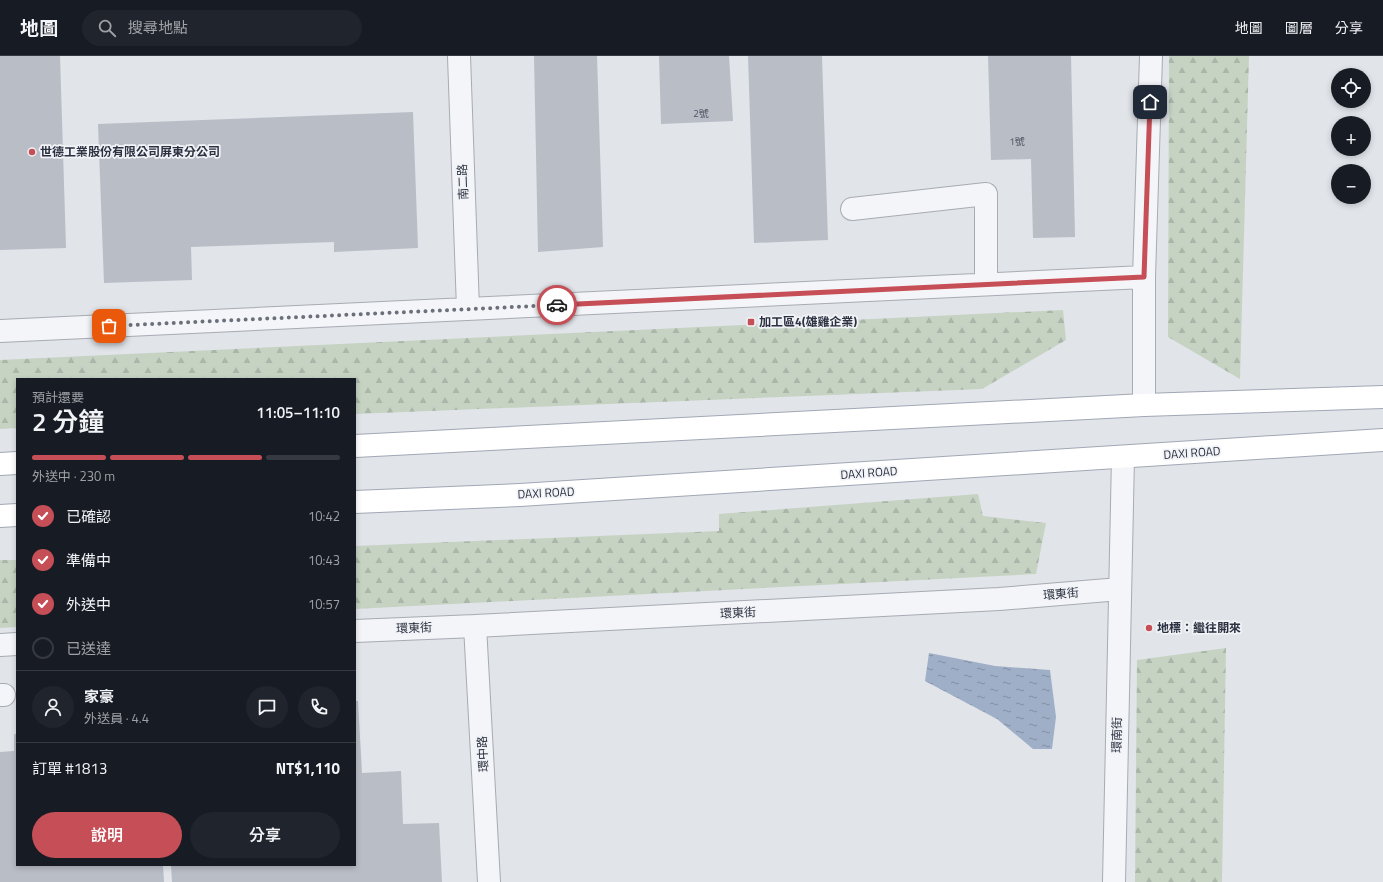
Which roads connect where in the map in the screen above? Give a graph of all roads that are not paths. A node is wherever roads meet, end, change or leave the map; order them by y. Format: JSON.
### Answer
{"nodes":[{"id":1,"x":459,"y":56,"type":"edge"},
{"id":2,"x":1151,"y":56,"type":"edge"},
{"id":3,"x":852,"y":209,"type":"dead end"},
{"id":4,"x":1144,"y":277,"type":"junction"},
{"id":5,"x":986,"y":284,"type":"junction"},
{"id":6,"x":468,"y":309,"type":"junction"},
{"id":7,"x":0,"y":331,"type":"edge"},
{"id":8,"x":1383,"y":397,"type":"edge"},
{"id":9,"x":1144,"y":406,"type":"junction"},
{"id":10,"x":1383,"y":440,"type":"edge"},
{"id":11,"x":356,"y":446,"type":"edge"},
{"id":12,"x":1122,"y":457,"type":"junction"},
{"id":13,"x":16,"y":463,"type":"edge"},
{"id":14,"x":0,"y":464,"type":"edge"},
{"id":15,"x":356,"y":502,"type":"edge"},
{"id":16,"x":16,"y":515,"type":"edge"},
{"id":17,"x":0,"y":516,"type":"edge"},
{"id":18,"x":1120,"y":589,"type":"junction"},
{"id":19,"x":475,"y":626,"type":"junction"},
{"id":20,"x":356,"y":631,"type":"edge"},
{"id":21,"x":16,"y":644,"type":"edge"},
{"id":22,"x":0,"y":645,"type":"edge"},
{"id":23,"x":489,"y":882,"type":"edge"},
{"id":24,"x":1114,"y":882,"type":"edge"}],
"edges":[{"from":1,"to":6,"type":"street","name":"南二路"},
{"from":2,"to":4,"type":"street"},
{"from":3,"to":5,"type":"street"},
{"from":4,"to":5,"type":"street"},
{"from":4,"to":9,"type":"street"},
{"from":5,"to":6,"type":"street"},
{"from":6,"to":7,"type":"street"},
{"from":8,"to":9,"type":"main road"},
{"from":9,"to":11,"type":"main road"},
{"from":10,"to":12,"type":"main road","name":"DAXI ROAD"},
{"from":12,"to":15,"type":"main road","name":"DAXI ROAD"},
{"from":12,"to":18,"type":"street","name":"環南街"},
{"from":13,"to":14,"type":"main road"},
{"from":16,"to":17,"type":"main road"},
{"from":18,"to":19,"type":"street","name":"環東街"},
{"from":18,"to":24,"type":"street","name":"環南街"},
{"from":19,"to":20,"type":"street","name":"環東街"},
{"from":19,"to":23,"type":"street","name":"環中路"},
{"from":21,"to":22,"type":"street"}]}
